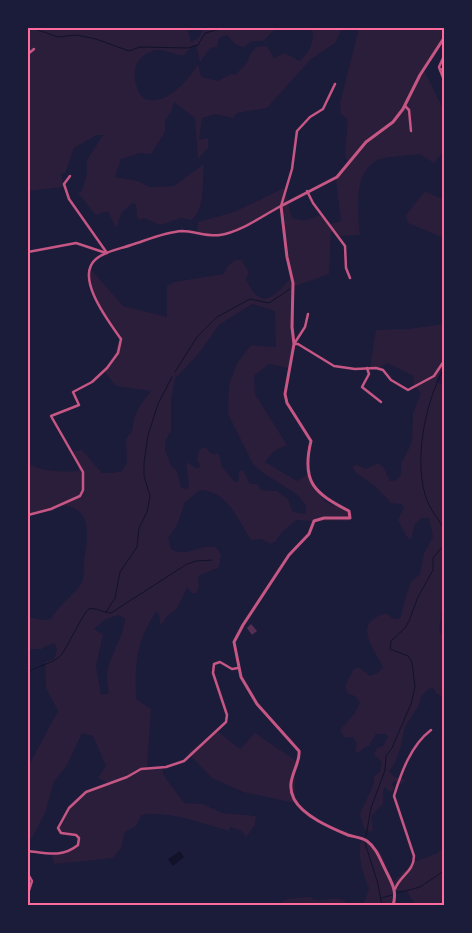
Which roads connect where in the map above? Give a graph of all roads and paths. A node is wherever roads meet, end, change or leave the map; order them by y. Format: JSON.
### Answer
{"nodes":[{"id":1,"x":444,"y":38,"type":"edge"},
{"id":2,"x":34,"y":49,"type":"dead end"},
{"id":3,"x":28,"y":54,"type":"edge"},
{"id":4,"x":444,"y":56,"type":"edge"},
{"id":5,"x":444,"y":68,"type":"edge"},
{"id":6,"x":440,"y":70,"type":"junction"},
{"id":7,"x":444,"y":80,"type":"edge"},
{"id":8,"x":335,"y":84,"type":"dead end"},
{"id":9,"x":405,"y":106,"type":"junction"},
{"id":10,"x":411,"y":131,"type":"dead end"},
{"id":11,"x":70,"y":176,"type":"dead end"},
{"id":12,"x":307,"y":191,"type":"junction"},
{"id":13,"x":281,"y":206,"type":"junction"},
{"id":14,"x":28,"y":252,"type":"edge"},
{"id":15,"x":107,"y":253,"type":"junction"},
{"id":16,"x":350,"y":278,"type":"dead end"},
{"id":17,"x":308,"y":314,"type":"dead end"},
{"id":18,"x":294,"y":344,"type":"junction"},
{"id":19,"x":444,"y":362,"type":"edge"},
{"id":20,"x":367,"y":368,"type":"junction"},
{"id":21,"x":381,"y":402,"type":"dead end"},
{"id":22,"x":28,"y":515,"type":"edge"},
{"id":23,"x":238,"y":668,"type":"junction"},
{"id":24,"x":431,"y":730,"type":"dead end"},
{"id":25,"x":28,"y":851,"type":"edge"},
{"id":26,"x":28,"y":874,"type":"edge"},
{"id":27,"x":395,"y":890,"type":"junction"},
{"id":28,"x":28,"y":893,"type":"edge"},
{"id":29,"x":393,"y":906,"type":"edge"}],
"edges":[{"from":1,"to":9,"type":"street"},
{"from":2,"to":3,"type":"street"},
{"from":4,"to":6,"type":"street"},
{"from":5,"to":6,"type":"street"},
{"from":6,"to":7,"type":"street"},
{"from":8,"to":13,"type":"street"},
{"from":9,"to":10,"type":"street"},
{"from":9,"to":12,"type":"street"},
{"from":11,"to":15,"type":"street"},
{"from":12,"to":13,"type":"street"},
{"from":12,"to":16,"type":"street"},
{"from":13,"to":15,"type":"street"},
{"from":13,"to":18,"type":"street"},
{"from":14,"to":15,"type":"street"},
{"from":15,"to":22,"type":"street"},
{"from":17,"to":18,"type":"street"},
{"from":18,"to":20,"type":"street"},
{"from":18,"to":23,"type":"street"},
{"from":19,"to":20,"type":"street"},
{"from":20,"to":21,"type":"street"},
{"from":23,"to":25,"type":"street"},
{"from":23,"to":27,"type":"street"},
{"from":24,"to":27,"type":"street"},
{"from":26,"to":28,"type":"street"},
{"from":27,"to":29,"type":"street"}]}
